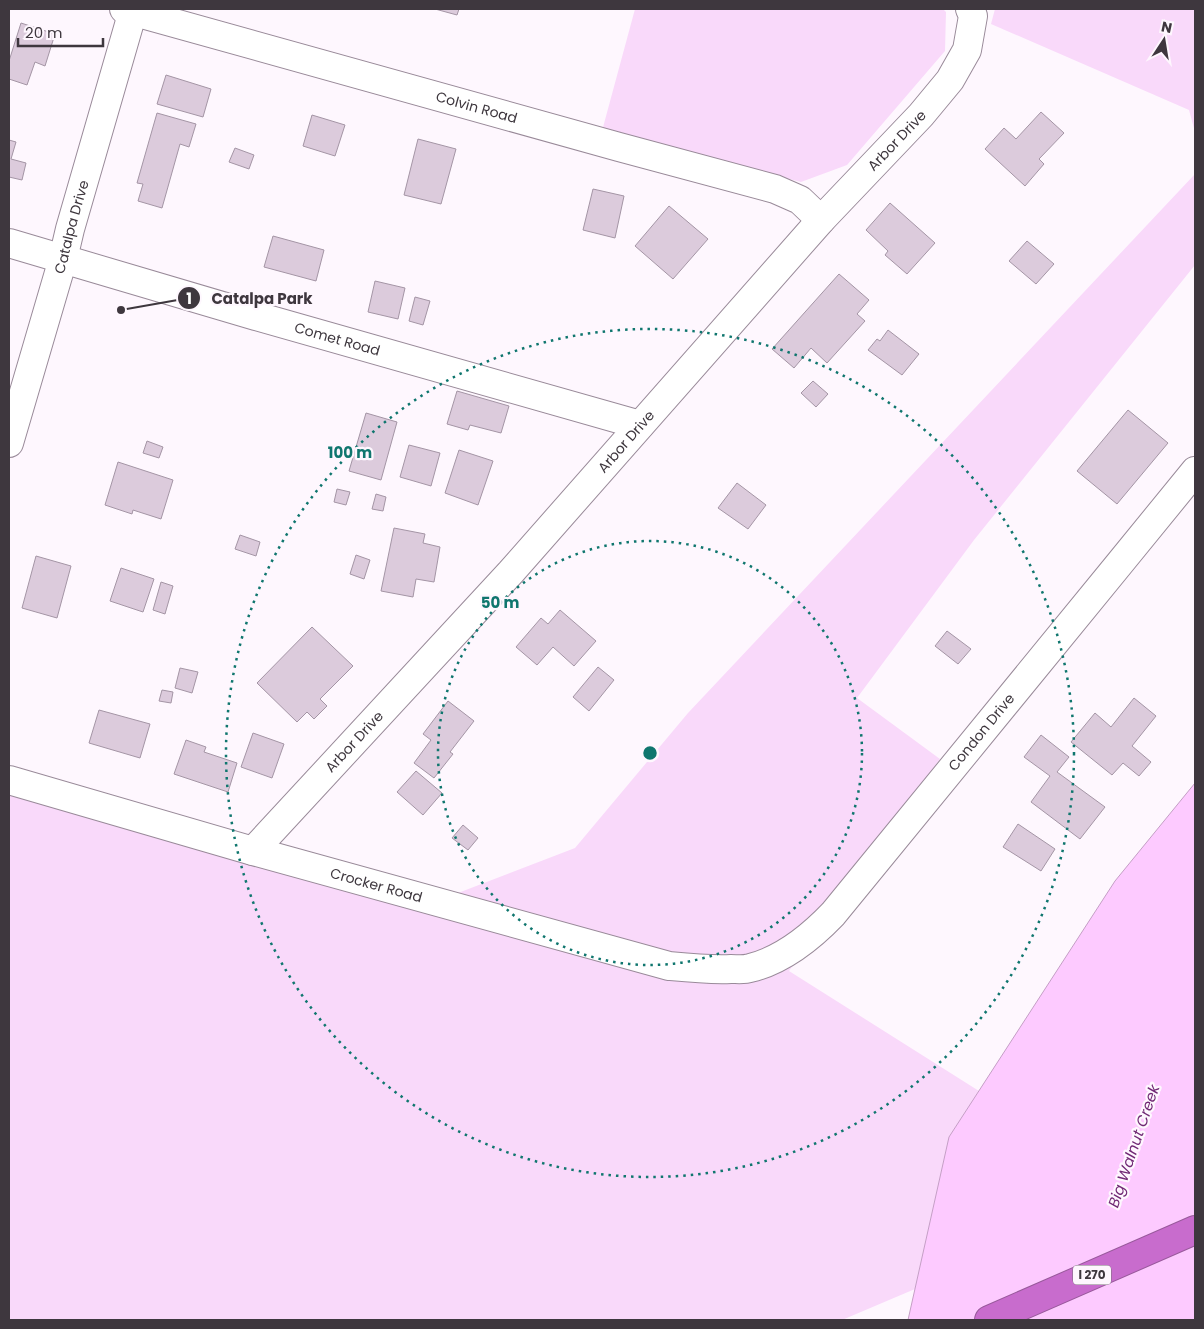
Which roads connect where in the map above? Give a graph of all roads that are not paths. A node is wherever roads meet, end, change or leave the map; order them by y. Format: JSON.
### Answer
{"nodes":[{"id":1,"x":128,"y":10,"type":"edge"},
{"id":2,"x":972,"y":12,"type":"edge"},
{"id":3,"x":822,"y":220,"type":"junction"},
{"id":4,"x":9,"y":243,"type":"edge"},
{"id":5,"x":63,"y":259,"type":"junction"},
{"id":6,"x":640,"y":425,"type":"junction"},
{"id":7,"x":9,"y":442,"type":"edge"},
{"id":8,"x":1195,"y":471,"type":"edge"},
{"id":9,"x":9,"y":780,"type":"edge"},
{"id":10,"x":253,"y":851,"type":"junction"},
{"id":11,"x":749,"y":968,"type":"joint"},
{"id":12,"x":1195,"y":1230,"type":"edge"},
{"id":13,"x":989,"y":1320,"type":"edge"}],
"edges":[{"from":1,"to":3,"type":"street","name":"Colvin Road"},
{"from":1,"to":5,"type":"street","name":"Catalpa Drive"},
{"from":2,"to":3,"type":"street","name":"Arbor Drive"},
{"from":3,"to":6,"type":"street","name":"Arbor Drive"},
{"from":4,"to":5,"type":"street","name":"Comet Road"},
{"from":5,"to":6,"type":"street","name":"Comet Road"},
{"from":5,"to":7,"type":"street","name":"Catalpa Drive"},
{"from":6,"to":10,"type":"street","name":"Arbor Drive"},
{"from":8,"to":11,"type":"street","name":"Condon Drive"},
{"from":9,"to":10,"type":"street","name":"Crocker Road"},
{"from":10,"to":11,"type":"street","name":"Crocker Road"},
{"from":12,"to":13,"type":"highway","number":"I 270"}]}
